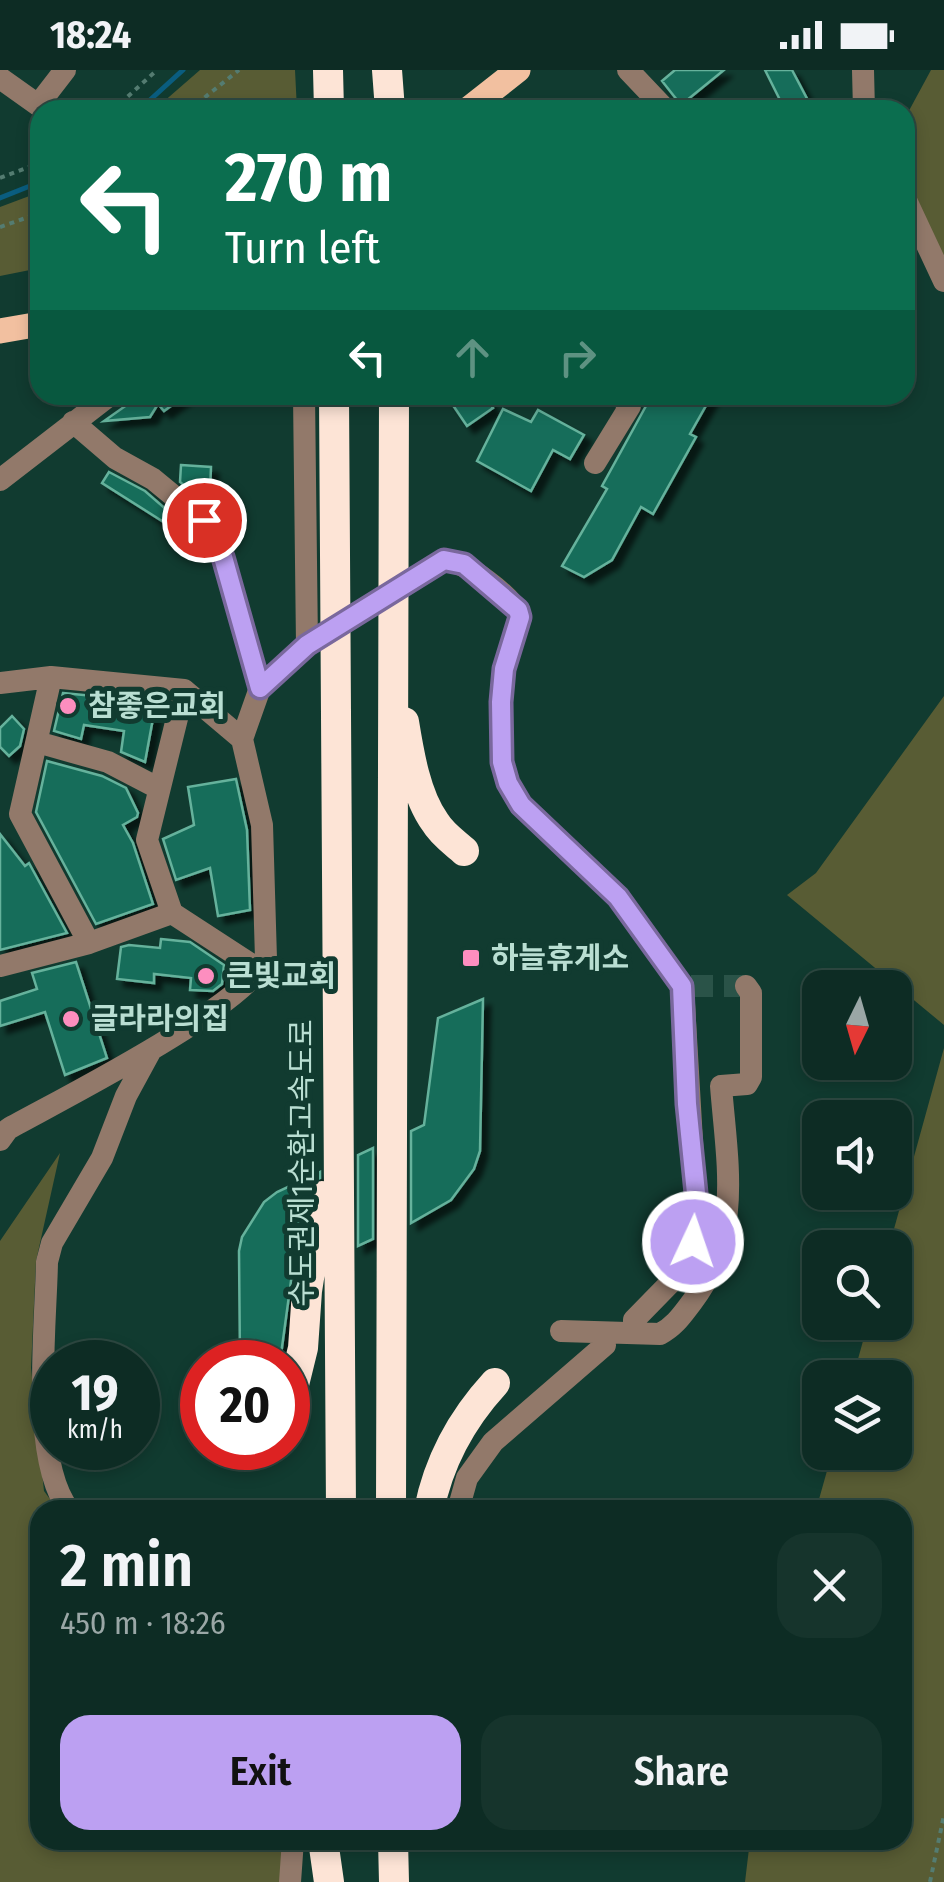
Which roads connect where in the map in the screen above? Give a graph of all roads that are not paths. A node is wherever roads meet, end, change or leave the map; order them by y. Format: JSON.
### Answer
{"nodes":[{"id":1,"x":65,"y":70,"type":"edge"},
{"id":2,"x":328,"y":70,"type":"edge"},
{"id":3,"x":388,"y":70,"type":"edge"},
{"id":4,"x":518,"y":70,"type":"edge"},
{"id":5,"x":864,"y":70,"type":"edge"},
{"id":6,"x":641,"y":74,"type":"edge"},
{"id":7,"x":6,"y":77,"type":"edge"},
{"id":8,"x":33,"y":100,"type":"edge"},
{"id":9,"x":41,"y":100,"type":"edge"},
{"id":10,"x":330,"y":100,"type":"edge"},
{"id":11,"x":390,"y":100,"type":"edge"},
{"id":12,"x":482,"y":100,"type":"edge"},
{"id":13,"x":659,"y":100,"type":"edge"},
{"id":14,"x":864,"y":100,"type":"edge"},
{"id":15,"x":915,"y":220,"type":"edge"},
{"id":16,"x":944,"y":282,"type":"edge"},
{"id":17,"x":30,"y":326,"type":"edge"},
{"id":18,"x":0,"y":331,"type":"edge"},
{"id":19,"x":80,"y":405,"type":"edge"},
{"id":20,"x":96,"y":405,"type":"edge"},
{"id":21,"x":304,"y":405,"type":"edge"},
{"id":22,"x":334,"y":405,"type":"edge"},
{"id":23,"x":394,"y":405,"type":"edge"},
{"id":24,"x":629,"y":405,"type":"edge"},
{"id":25,"x":72,"y":422,"type":"junction"},
{"id":26,"x":594,"y":463,"type":"dead end"},
{"id":27,"x":0,"y":480,"type":"edge"},
{"id":28,"x":393,"y":624,"type":"junction"},
{"id":29,"x":307,"y":645,"type":"junction"},
{"id":30,"x":51,"y":676,"type":"junction"},
{"id":31,"x":0,"y":683,"type":"edge"},
{"id":32,"x":260,"y":688,"type":"junction"},
{"id":33,"x":184,"y":690,"type":"junction"},
{"id":34,"x":242,"y":739,"type":"junction"},
{"id":35,"x":36,"y":742,"type":"junction"},
{"id":36,"x":158,"y":788,"type":"junction"},
{"id":37,"x":10,"y":816,"type":"edge"},
{"id":38,"x":464,"y":850,"type":"dead end"},
{"id":39,"x":172,"y":913,"type":"junction"},
{"id":40,"x":88,"y":943,"type":"junction"},
{"id":41,"x":0,"y":966,"type":"edge"},
{"id":42,"x":261,"y":972,"type":"junction"},
{"id":43,"x":746,"y":986,"type":"dead end"},
{"id":44,"x":152,"y":1047,"type":"junction"},
{"id":45,"x":336,"y":1109,"type":"junction"},
{"id":46,"x":0,"y":1140,"type":"edge"},
{"id":47,"x":634,"y":1320,"type":"dead end"},
{"id":48,"x":562,"y":1332,"type":"dead end"},
{"id":49,"x":304,"y":1340,"type":"edge"},
{"id":50,"x":605,"y":1345,"type":"dead end"},
{"id":51,"x":495,"y":1382,"type":"dead end"},
{"id":52,"x":64,"y":1500,"type":"edge"},
{"id":53,"x":341,"y":1500,"type":"edge"},
{"id":54,"x":391,"y":1500,"type":"edge"},
{"id":55,"x":431,"y":1500,"type":"edge"},
{"id":56,"x":461,"y":1500,"type":"edge"},
{"id":57,"x":292,"y":1850,"type":"edge"},
{"id":58,"x":324,"y":1850,"type":"edge"},
{"id":59,"x":344,"y":1850,"type":"edge"},
{"id":60,"x":393,"y":1850,"type":"edge"},
{"id":61,"x":290,"y":1882,"type":"edge"},
{"id":62,"x":328,"y":1882,"type":"edge"},
{"id":63,"x":344,"y":1882,"type":"edge"},
{"id":64,"x":394,"y":1882,"type":"edge"}],
"edges":[{"from":1,"to":9,"type":"street"},
{"from":2,"to":10,"type":"highway"},
{"from":3,"to":11,"type":"highway"},
{"from":4,"to":12,"type":"main road"},
{"from":5,"to":14,"type":"street"},
{"from":6,"to":13,"type":"street"},
{"from":7,"to":8,"type":"street"},
{"from":15,"to":16,"type":"street"},
{"from":17,"to":18,"type":"main road"},
{"from":19,"to":25,"type":"street"},
{"from":20,"to":25,"type":"street"},
{"from":21,"to":29,"type":"street"},
{"from":22,"to":45,"type":"highway","name":"수도권제1순환고속도로"},
{"from":23,"to":28,"type":"highway"},
{"from":24,"to":26,"type":"street"},
{"from":25,"to":27,"type":"street"},
{"from":25,"to":32,"type":"street"},
{"from":28,"to":38,"type":"highway"},
{"from":28,"to":54,"type":"highway"},
{"from":29,"to":32,"type":"street"},
{"from":29,"to":47,"type":"street"},
{"from":30,"to":31,"type":"street"},
{"from":30,"to":33,"type":"street"},
{"from":30,"to":35,"type":"street"},
{"from":32,"to":34,"type":"street"},
{"from":33,"to":34,"type":"street"},
{"from":33,"to":36,"type":"street"},
{"from":34,"to":42,"type":"street"},
{"from":35,"to":36,"type":"street"},
{"from":35,"to":37,"type":"street"},
{"from":36,"to":39,"type":"street"},
{"from":37,"to":40,"type":"street"},
{"from":39,"to":40,"type":"street"},
{"from":39,"to":42,"type":"street"},
{"from":40,"to":41,"type":"street"},
{"from":42,"to":44,"type":"street"},
{"from":43,"to":48,"type":"street"},
{"from":44,"to":46,"type":"street"},
{"from":44,"to":52,"type":"street"},
{"from":45,"to":49,"type":"highway"},
{"from":45,"to":53,"type":"highway","name":"수도권제1순환고속도로"},
{"from":50,"to":56,"type":"street"},
{"from":51,"to":55,"type":"highway"},
{"from":57,"to":61,"type":"street"},
{"from":58,"to":62,"type":"highway"},
{"from":59,"to":63,"type":"highway"},
{"from":60,"to":64,"type":"highway"}]}
